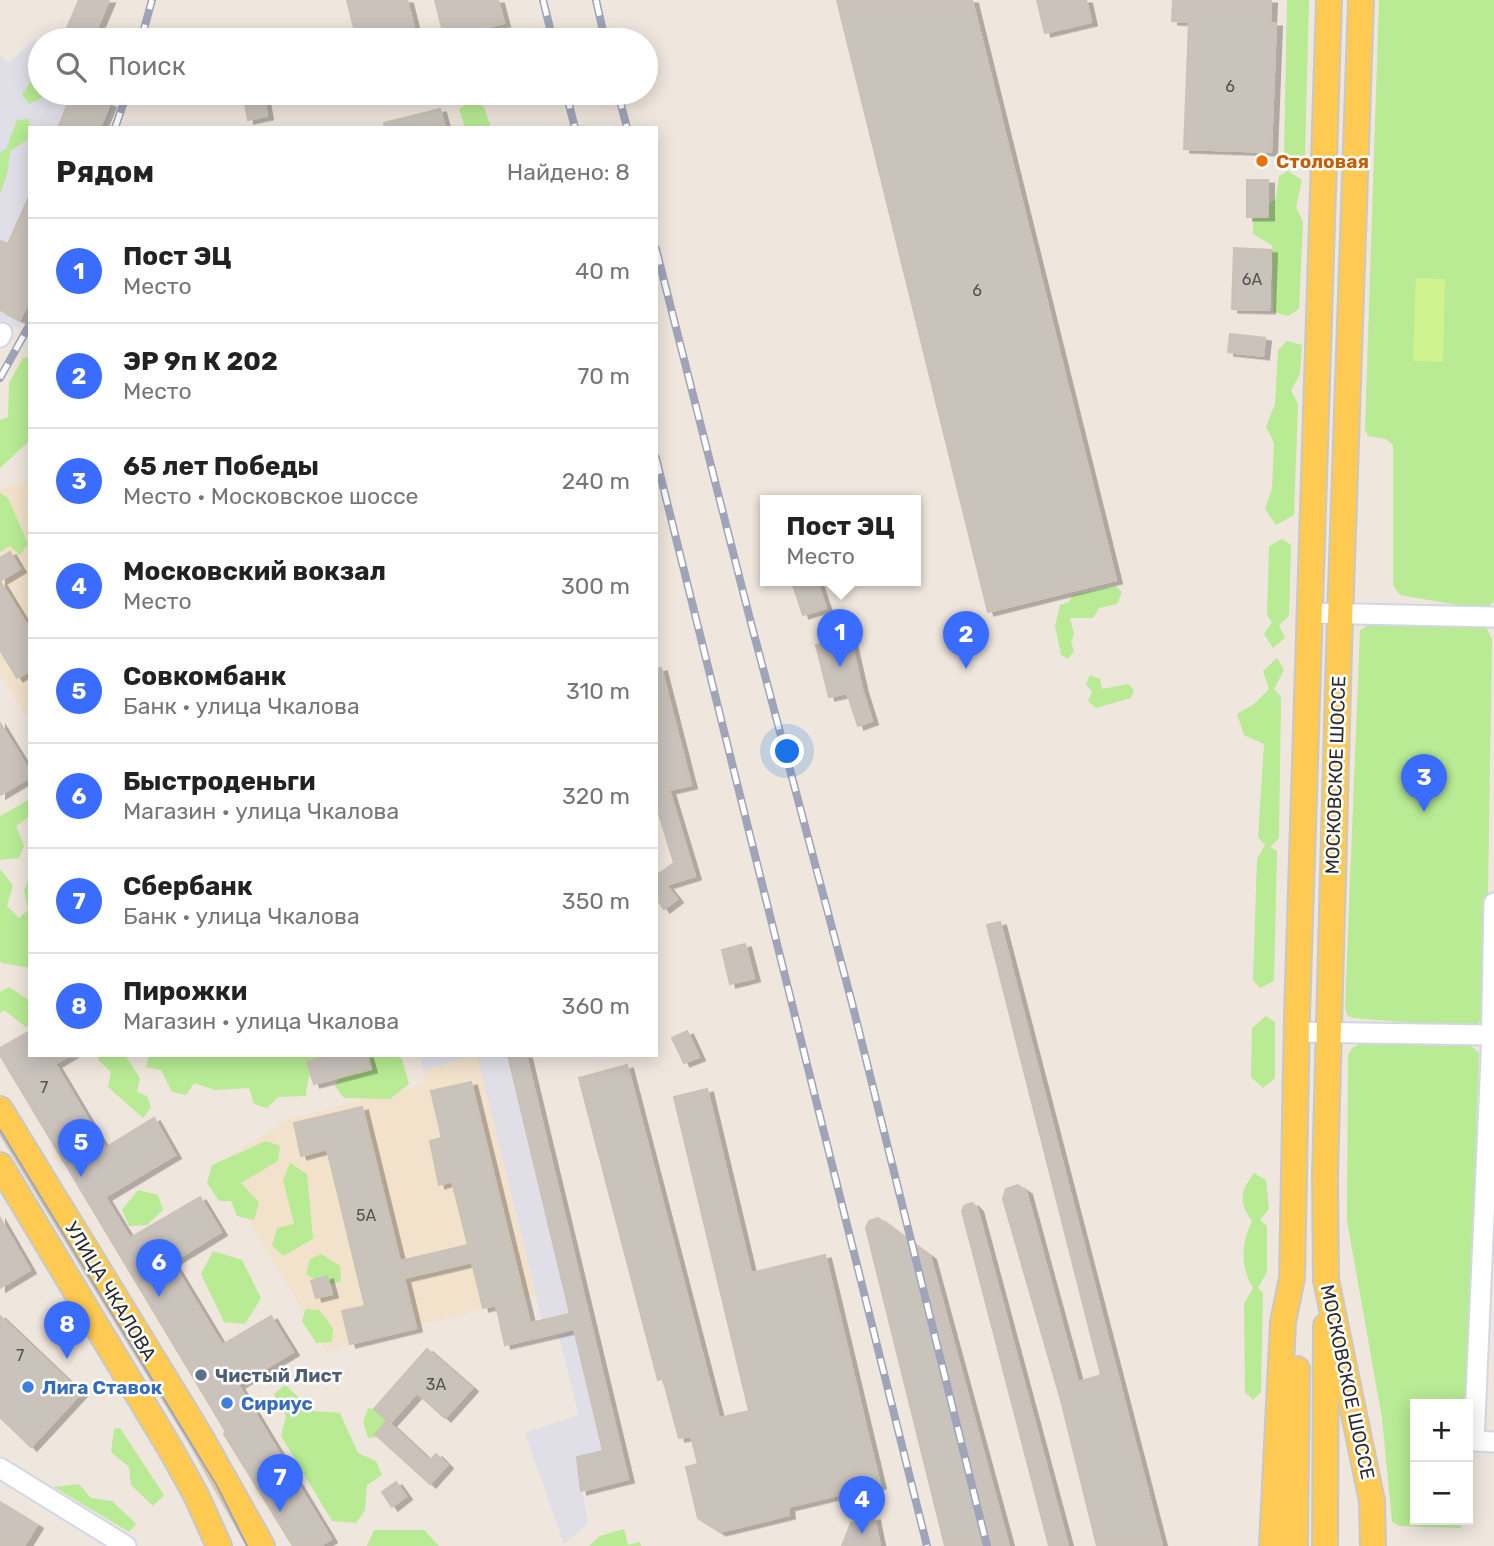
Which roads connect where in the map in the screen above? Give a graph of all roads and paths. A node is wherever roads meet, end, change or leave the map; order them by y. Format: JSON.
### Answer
{"nodes":[{"id":1,"x":1329,"y":0,"type":"edge"},
{"id":2,"x":1361,"y":0,"type":"edge"},
{"id":3,"x":1309,"y":613,"type":"junction"},
{"id":4,"x":1340,"y":614,"type":"junction"},
{"id":5,"x":1494,"y":617,"type":"edge"},
{"id":6,"x":1494,"y":903,"type":"edge"},
{"id":7,"x":1297,"y":1032,"type":"junction"},
{"id":8,"x":1327,"y":1032,"type":"junction"},
{"id":9,"x":1492,"y":1035,"type":"junction"},
{"id":10,"x":0,"y":1110,"type":"edge"},
{"id":11,"x":0,"y":1165,"type":"edge"},
{"id":12,"x":1292,"y":1278,"type":"junction"},
{"id":13,"x":1326,"y":1280,"type":"junction"},
{"id":14,"x":1494,"y":1442,"type":"edge"},
{"id":15,"x":0,"y":1468,"type":"edge"},
{"id":16,"x":126,"y":1546,"type":"edge"},
{"id":17,"x":219,"y":1546,"type":"edge"},
{"id":18,"x":262,"y":1546,"type":"edge"},
{"id":19,"x":1272,"y":1546,"type":"edge"},
{"id":20,"x":1296,"y":1546,"type":"edge"},
{"id":21,"x":1325,"y":1546,"type":"edge"},
{"id":22,"x":1373,"y":1546,"type":"edge"}],
"edges":[{"from":1,"to":3,"type":"main road","name":"МОСКОВСКОЕ ШОССЕ"},
{"from":2,"to":4,"type":"main road","name":"МОСКОВСКОЕ ШОССЕ"},
{"from":3,"to":4,"type":"street"},
{"from":3,"to":7,"type":"main road","name":"МОСКОВСКОЕ ШОССЕ"},
{"from":4,"to":5,"type":"street"},
{"from":4,"to":8,"type":"main road","name":"МОСКОВСКОЕ ШОССЕ"},
{"from":6,"to":9,"type":"street"},
{"from":7,"to":8,"type":"street"},
{"from":7,"to":12,"type":"main road","name":"МОСКОВСКОЕ ШОССЕ"},
{"from":8,"to":9,"type":"street"},
{"from":8,"to":13,"type":"main road","name":"МОСКОВСКОЕ ШОССЕ"},
{"from":9,"to":14,"type":"street"},
{"from":10,"to":18,"type":"main road","name":"УЛИЦА ЧКАЛОВА"},
{"from":11,"to":17,"type":"main road","name":"УЛИЦА ЧКАЛОВА"},
{"from":12,"to":19,"type":"main road","name":"МОСКОВСКОЕ ШОССЕ"},
{"from":12,"to":20,"type":"main road"},
{"from":13,"to":21,"type":"main road"},
{"from":13,"to":22,"type":"main road","name":"МОСКОВСКОЕ ШОССЕ"},
{"from":15,"to":16,"type":"street"}]}
